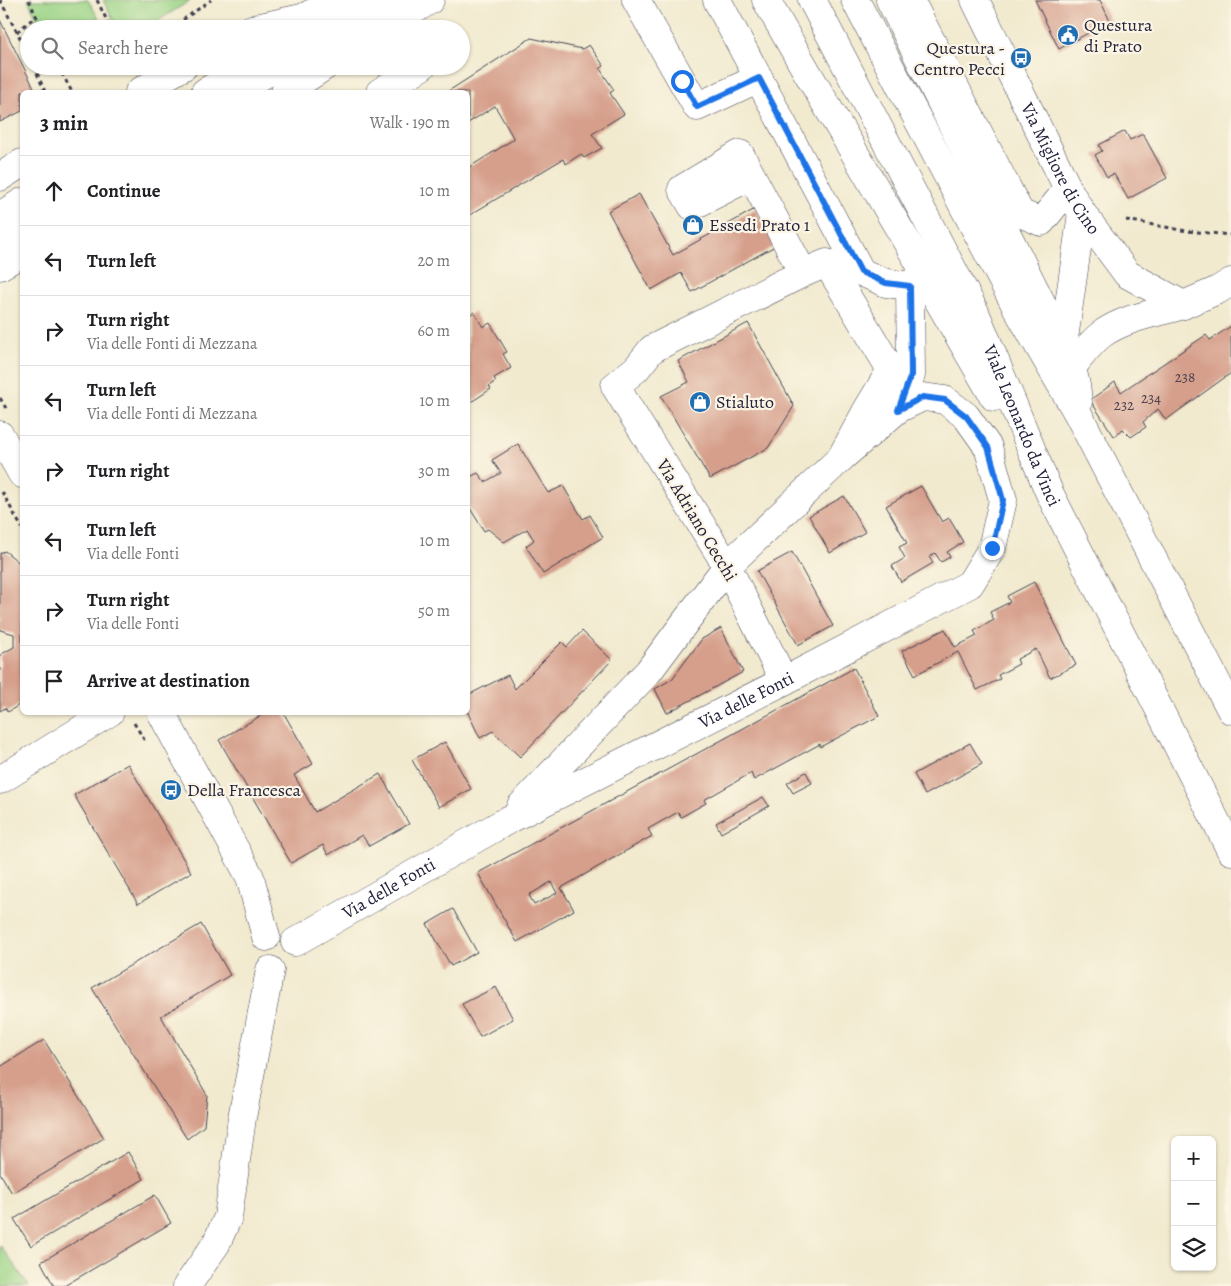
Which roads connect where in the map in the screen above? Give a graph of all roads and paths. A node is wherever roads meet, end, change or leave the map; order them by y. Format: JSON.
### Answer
{"nodes":[{"id":1,"x":0,"y":0,"type":"edge"},
{"id":2,"x":30,"y":0,"type":"edge"},
{"id":3,"x":97,"y":0,"type":"edge"},
{"id":4,"x":211,"y":0,"type":"edge"},
{"id":5,"x":339,"y":0,"type":"edge"},
{"id":6,"x":364,"y":0,"type":"edge"},
{"id":7,"x":399,"y":0,"type":"edge"},
{"id":8,"x":430,"y":0,"type":"edge"},
{"id":9,"x":636,"y":0,"type":"edge"},
{"id":10,"x":717,"y":0,"type":"edge"},
{"id":11,"x":766,"y":0,"type":"edge"},
{"id":12,"x":812,"y":0,"type":"edge"},
{"id":13,"x":855,"y":0,"type":"edge"},
{"id":14,"x":890,"y":0,"type":"edge"},
{"id":15,"x":910,"y":0,"type":"edge"},
{"id":16,"x":975,"y":0,"type":"edge"},
{"id":17,"x":37,"y":15,"type":"junction"},
{"id":18,"x":31,"y":20,"type":"edge"},
{"id":19,"x":39,"y":20,"type":"edge"},
{"id":20,"x":107,"y":20,"type":"edge"},
{"id":21,"x":183,"y":20,"type":"edge"},
{"id":22,"x":293,"y":20,"type":"edge"},
{"id":23,"x":330,"y":20,"type":"edge"},
{"id":24,"x":363,"y":20,"type":"edge"},
{"id":25,"x":398,"y":20,"type":"edge"},
{"id":26,"x":20,"y":29,"type":"edge"},
{"id":27,"x":17,"y":32,"type":"junction"},
{"id":28,"x":20,"y":38,"type":"edge"},
{"id":29,"x":38,"y":75,"type":"edge"},
{"id":30,"x":63,"y":75,"type":"edge"},
{"id":31,"x":168,"y":75,"type":"edge"},
{"id":32,"x":262,"y":75,"type":"edge"},
{"id":33,"x":311,"y":75,"type":"edge"},
{"id":34,"x":407,"y":75,"type":"edge"},
{"id":35,"x":759,"y":78,"type":"junction"},
{"id":36,"x":243,"y":85,"type":"edge"},
{"id":37,"x":44,"y":90,"type":"edge"},
{"id":38,"x":71,"y":90,"type":"edge"},
{"id":39,"x":142,"y":90,"type":"edge"},
{"id":40,"x":216,"y":90,"type":"edge"},
{"id":41,"x":288,"y":90,"type":"edge"},
{"id":42,"x":383,"y":90,"type":"edge"},
{"id":43,"x":20,"y":164,"type":"edge"},
{"id":44,"x":751,"y":176,"type":"dead end"},
{"id":45,"x":0,"y":177,"type":"edge"},
{"id":46,"x":1068,"y":189,"type":"junction"},
{"id":47,"x":20,"y":203,"type":"edge"},
{"id":48,"x":1082,"y":213,"type":"junction"},
{"id":49,"x":0,"y":216,"type":"edge"},
{"id":50,"x":1126,"y":220,"type":"dead end"},
{"id":51,"x":20,"y":228,"type":"edge"},
{"id":52,"x":1231,"y":236,"type":"edge"},
{"id":53,"x":0,"y":242,"type":"edge"},
{"id":54,"x":20,"y":254,"type":"edge"},
{"id":55,"x":0,"y":266,"type":"edge"},
{"id":56,"x":803,"y":273,"type":"junction"},
{"id":57,"x":917,"y":279,"type":"junction"},
{"id":58,"x":1231,"y":282,"type":"edge"},
{"id":59,"x":1183,"y":305,"type":"junction"},
{"id":60,"x":1068,"y":356,"type":"junction"},
{"id":61,"x":898,"y":410,"type":"junction"},
{"id":62,"x":1078,"y":414,"type":"junction"},
{"id":63,"x":0,"y":435,"type":"edge"},
{"id":64,"x":841,"y":458,"type":"junction"},
{"id":65,"x":20,"y":470,"type":"edge"},
{"id":66,"x":0,"y":489,"type":"edge"},
{"id":67,"x":1048,"y":492,"type":"junction"},
{"id":68,"x":20,"y":524,"type":"edge"},
{"id":69,"x":727,"y":566,"type":"junction"},
{"id":70,"x":784,"y":681,"type":"junction"},
{"id":71,"x":1231,"y":710,"type":"edge"},
{"id":72,"x":105,"y":715,"type":"edge"},
{"id":73,"x":162,"y":715,"type":"edge"},
{"id":74,"x":0,"y":780,"type":"edge"},
{"id":75,"x":508,"y":820,"type":"junction"},
{"id":76,"x":1231,"y":851,"type":"edge"},
{"id":77,"x":266,"y":937,"type":"junction"},
{"id":78,"x":295,"y":942,"type":"junction"},
{"id":79,"x":270,"y":970,"type":"junction"},
{"id":80,"x":187,"y":1286,"type":"edge"}],
"edges":[{"from":1,"to":27,"type":"path"},
{"from":2,"to":17,"type":"path"},
{"from":3,"to":20,"type":"path"},
{"from":4,"to":21,"type":"path"},
{"from":5,"to":22,"type":"main road"},
{"from":6,"to":23,"type":"main road"},
{"from":7,"to":24,"type":"main road"},
{"from":8,"to":25,"type":"main road"},
{"from":9,"to":35,"type":"main road"},
{"from":10,"to":35,"type":"main road"},
{"from":11,"to":57,"type":"main road"},
{"from":12,"to":67,"type":"main road","name":"Viale Leonardo da Vinci"},
{"from":13,"to":62,"type":"main road"},
{"from":14,"to":60,"type":"main road"},
{"from":15,"to":46,"type":"main road"},
{"from":16,"to":46,"type":"main road","name":"Via Migliore di Cino"},
{"from":17,"to":18,"type":"path"},
{"from":17,"to":19,"type":"path"},
{"from":26,"to":27,"type":"path"},
{"from":27,"to":28,"type":"path"},
{"from":29,"to":37,"type":"path"},
{"from":30,"to":38,"type":"path"},
{"from":31,"to":39,"type":"main road"},
{"from":32,"to":36,"type":"main road"},
{"from":33,"to":41,"type":"main road"},
{"from":34,"to":42,"type":"main road"},
{"from":35,"to":57,"type":"main road"},
{"from":36,"to":40,"type":"main road"},
{"from":43,"to":45,"type":"main road"},
{"from":44,"to":56,"type":"main road"},
{"from":46,"to":48,"type":"main road","name":"Via Migliore di Cino"},
{"from":47,"to":49,"type":"main road"},
{"from":48,"to":59,"type":"main road","name":"Via Migliore di Cino"},
{"from":48,"to":60,"type":"main road"},
{"from":50,"to":52,"type":"path"},
{"from":51,"to":53,"type":"main road"},
{"from":54,"to":55,"type":"main road"},
{"from":56,"to":64,"type":"main road"},
{"from":56,"to":69,"type":"main road","name":"Via Adriano Cecchi"},
{"from":57,"to":61,"type":"main road"},
{"from":57,"to":67,"type":"main road"},
{"from":58,"to":59,"type":"main road"},
{"from":59,"to":60,"type":"main road"},
{"from":60,"to":62,"type":"main road"},
{"from":61,"to":64,"type":"main road","name":"Via delle Fonti"},
{"from":61,"to":70,"type":"main road","name":"Via delle Fonti"},
{"from":62,"to":71,"type":"main road"},
{"from":63,"to":65,"type":"main road"},
{"from":64,"to":69,"type":"main road"},
{"from":66,"to":68,"type":"path"},
{"from":67,"to":76,"type":"main road","name":"Viale Leonardo da Vinci"},
{"from":69,"to":70,"type":"main road","name":"Via Adriano Cecchi"},
{"from":69,"to":75,"type":"main road"},
{"from":70,"to":75,"type":"main road","name":"Via delle Fonti"},
{"from":72,"to":74,"type":"main road"},
{"from":73,"to":77,"type":"main road"},
{"from":75,"to":78,"type":"main road","name":"Via delle Fonti"},
{"from":77,"to":78,"type":"main road"},
{"from":77,"to":79,"type":"main road"},
{"from":78,"to":79,"type":"main road"},
{"from":79,"to":80,"type":"main road"}]}
